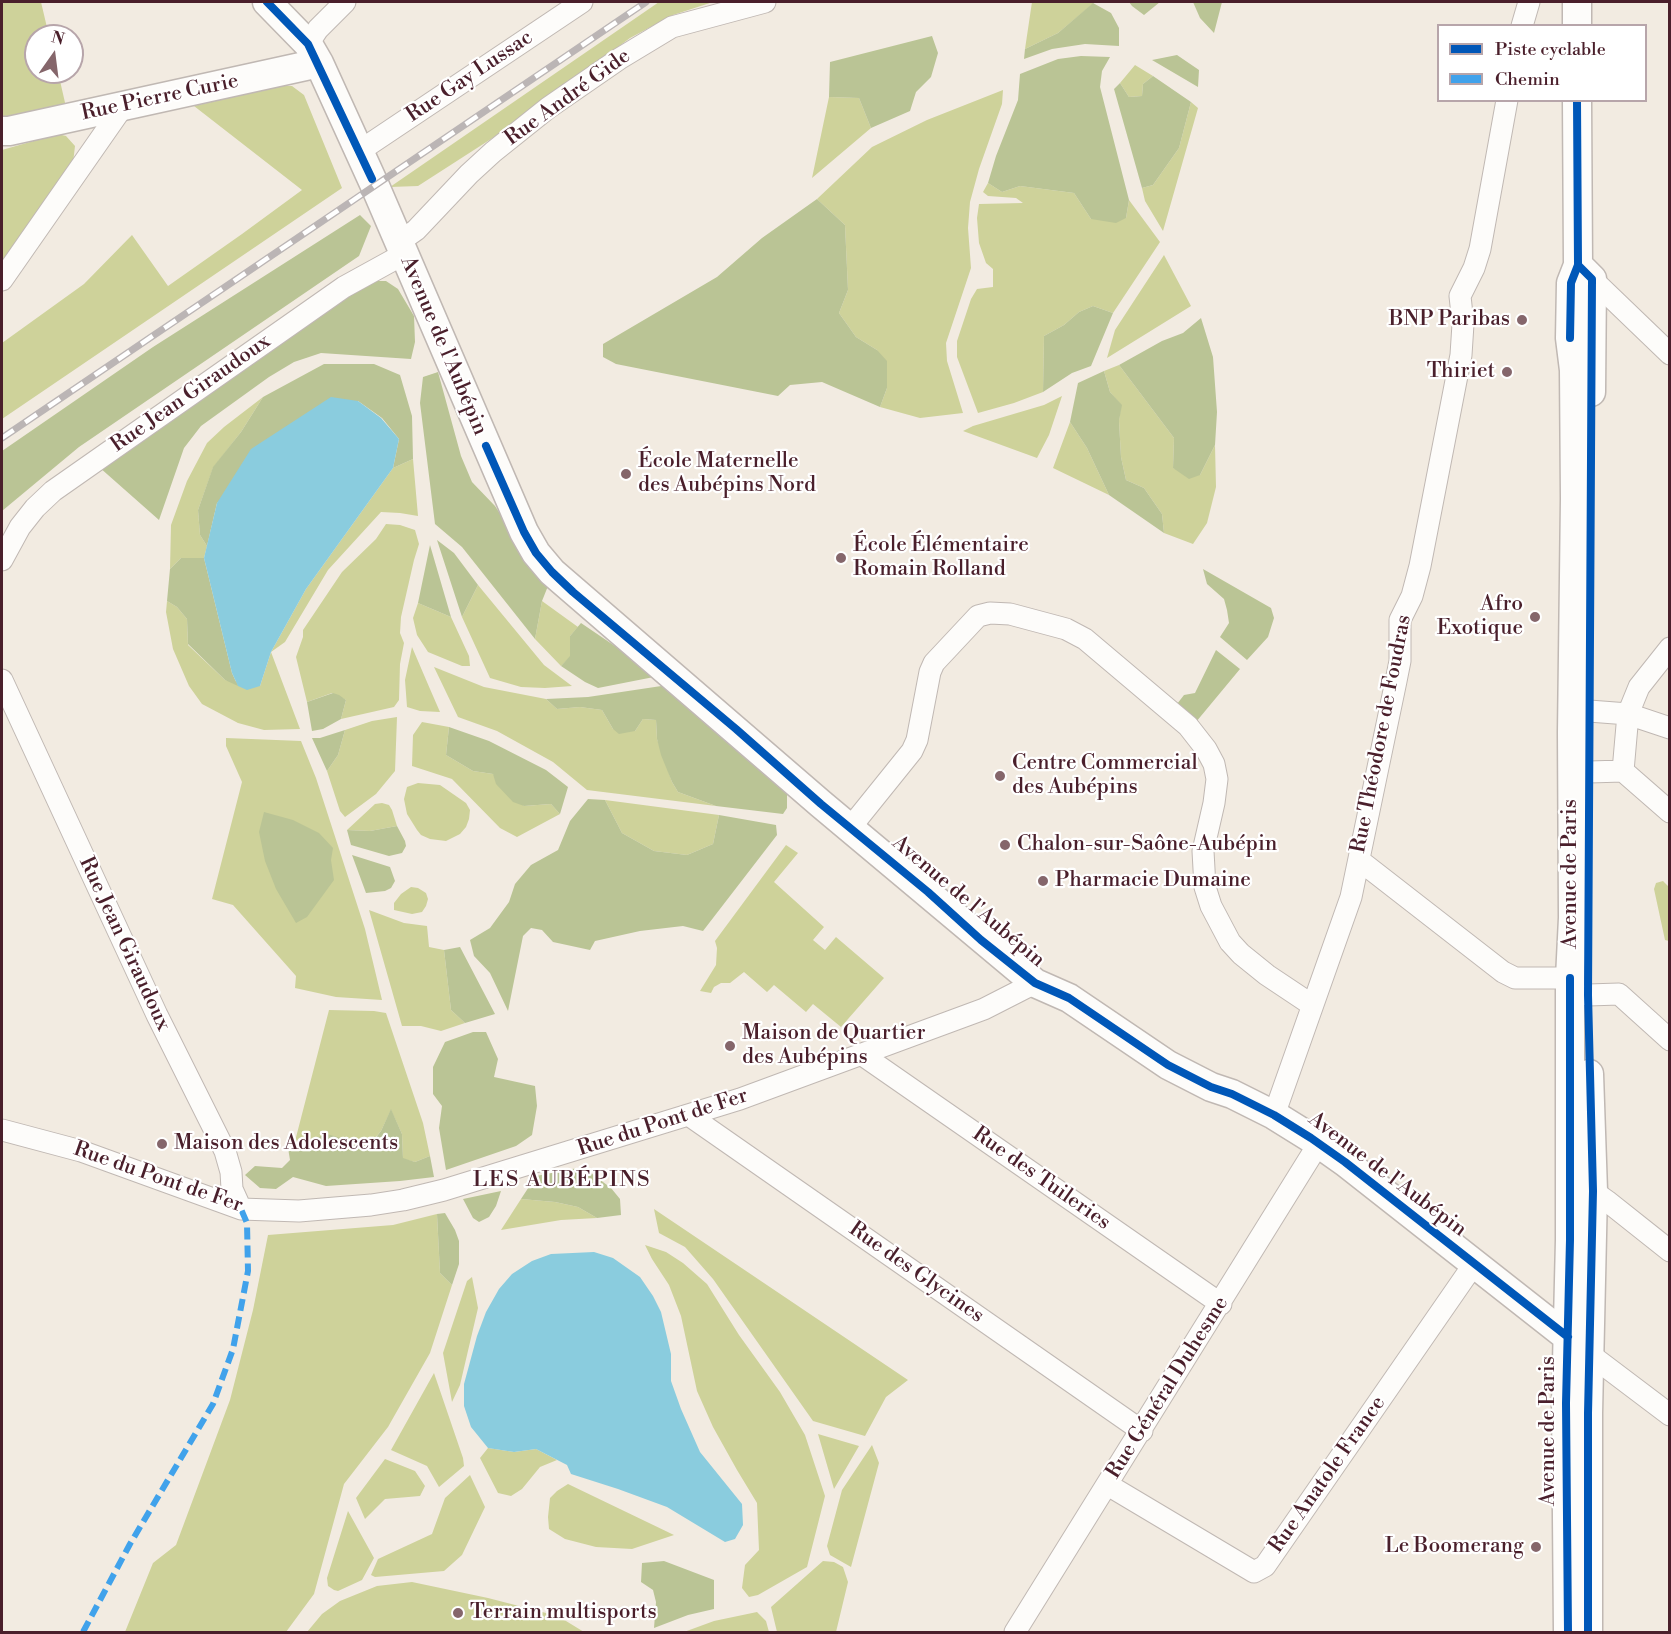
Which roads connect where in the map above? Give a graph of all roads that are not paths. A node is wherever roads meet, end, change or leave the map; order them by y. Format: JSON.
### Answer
{"nodes":[{"id":1,"x":267,"y":2,"type":"edge"},
{"id":2,"x":345,"y":2,"type":"edge"},
{"id":3,"x":582,"y":2,"type":"edge"},
{"id":4,"x":765,"y":2,"type":"edge"},
{"id":5,"x":1517,"y":2,"type":"edge"},
{"id":6,"x":1529,"y":2,"type":"edge"},
{"id":7,"x":1576,"y":2,"type":"edge"},
{"id":8,"x":1521,"y":24,"type":"edge"},
{"id":9,"x":1522,"y":24,"type":"edge"},
{"id":10,"x":1577,"y":24,"type":"edge"},
{"id":11,"x":314,"y":54,"type":"junction"},
{"id":12,"x":1507,"y":102,"type":"edge"},
{"id":13,"x":1577,"y":102,"type":"edge"},
{"id":14,"x":124,"y":105,"type":"junction"},
{"id":15,"x":2,"y":131,"type":"edge"},
{"id":16,"x":358,"y":152,"type":"junction"},
{"id":17,"x":401,"y":248,"type":"junction"},
{"id":18,"x":1585,"y":272,"type":"junction"},
{"id":19,"x":2,"y":280,"type":"edge"},
{"id":20,"x":1670,"y":354,"type":"edge"},
{"id":21,"x":2,"y":560,"type":"edge"},
{"id":22,"x":1670,"y":648,"type":"edge"},
{"id":23,"x":2,"y":680,"type":"edge"},
{"id":24,"x":1588,"y":711,"type":"junction"},
{"id":25,"x":1628,"y":714,"type":"junction"},
{"id":26,"x":1670,"y":728,"type":"edge"},
{"id":27,"x":1623,"y":771,"type":"junction"},
{"id":28,"x":1589,"y":772,"type":"junction"},
{"id":29,"x":1670,"y":812,"type":"edge"},
{"id":30,"x":850,"y":828,"type":"junction"},
{"id":31,"x":1359,"y":860,"type":"junction"},
{"id":32,"x":1035,"y":983,"type":"junction"},
{"id":33,"x":1579,"y":986,"type":"junction"},
{"id":34,"x":1312,"y":1005,"type":"junction"},
{"id":35,"x":1670,"y":1040,"type":"edge"},
{"id":36,"x":861,"y":1054,"type":"junction"},
{"id":37,"x":1274,"y":1115,"type":"junction"},
{"id":38,"x":690,"y":1116,"type":"junction"},
{"id":39,"x":2,"y":1130,"type":"edge"},
{"id":40,"x":1319,"y":1143,"type":"junction"},
{"id":41,"x":1593,"y":1191,"type":"junction"},
{"id":42,"x":241,"y":1209,"type":"junction"},
{"id":43,"x":1670,"y":1251,"type":"edge"},
{"id":44,"x":1474,"y":1264,"type":"junction"},
{"id":45,"x":1221,"y":1304,"type":"junction"},
{"id":46,"x":1579,"y":1346,"type":"junction"},
{"id":47,"x":1670,"y":1415,"type":"edge"},
{"id":48,"x":1142,"y":1431,"type":"junction"},
{"id":49,"x":1108,"y":1485,"type":"junction"},
{"id":50,"x":1015,"y":1632,"type":"edge"},
{"id":51,"x":1568,"y":1632,"type":"edge"},
{"id":52,"x":1588,"y":1632,"type":"edge"}],
"edges":[{"from":1,"to":11,"type":"main road"},
{"from":2,"to":11,"type":"street"},
{"from":3,"to":16,"type":"street","name":"Rue Gay Lussac"},
{"from":4,"to":17,"type":"street","name":"Rue André Gide"},
{"from":5,"to":8,"type":"street"},
{"from":6,"to":9,"type":"street"},
{"from":7,"to":10,"type":"main road"},
{"from":11,"to":14,"type":"main road","name":"Rue Pierre Curie"},
{"from":11,"to":16,"type":"main road","name":"Avenue de l'Aubépin"},
{"from":12,"to":31,"type":"street","name":"Rue Théodore de Foudras"},
{"from":13,"to":18,"type":"main road","name":"Avenue de Paris"},
{"from":14,"to":15,"type":"main road","name":"Rue Pierre Curie"},
{"from":14,"to":19,"type":"street"},
{"from":16,"to":17,"type":"main road","name":"Avenue de l'Aubépin"},
{"from":17,"to":21,"type":"street","name":"Rue Jean Giraudoux"},
{"from":17,"to":30,"type":"main road","name":"Avenue de l'Aubépin"},
{"from":18,"to":20,"type":"street"},
{"from":18,"to":24,"type":"main road","name":"Avenue de Paris"},
{"from":18,"to":33,"type":"main road","name":"Avenue de Paris"},
{"from":22,"to":25,"type":"street"},
{"from":23,"to":42,"type":"street","name":"Rue Jean Giraudoux"},
{"from":24,"to":25,"type":"street"},
{"from":24,"to":28,"type":"main road","name":"Avenue de Paris"},
{"from":25,"to":26,"type":"street"},
{"from":25,"to":27,"type":"street"},
{"from":27,"to":28,"type":"street"},
{"from":27,"to":29,"type":"street"},
{"from":28,"to":33,"type":"main road","name":"Avenue de Paris"},
{"from":30,"to":32,"type":"main road","name":"Avenue de l'Aubépin"},
{"from":30,"to":34,"type":"street"},
{"from":31,"to":33,"type":"street"},
{"from":31,"to":34,"type":"street","name":"Rue Théodore de Foudras"},
{"from":32,"to":36,"type":"street","name":"Rue du Pont de Fer"},
{"from":32,"to":37,"type":"main road","name":"Avenue de l'Aubépin"},
{"from":33,"to":35,"type":"street"},
{"from":33,"to":41,"type":"main road","name":"Avenue de Paris"},
{"from":33,"to":46,"type":"main road","name":"Avenue de Paris"},
{"from":34,"to":37,"type":"street","name":"Rue Théodore de Foudras"},
{"from":36,"to":38,"type":"street","name":"Rue du Pont de Fer"},
{"from":36,"to":45,"type":"street","name":"Rue des Tuileries"},
{"from":37,"to":40,"type":"main road","name":"Avenue de l'Aubépin"},
{"from":38,"to":42,"type":"street","name":"Rue du Pont de Fer"},
{"from":38,"to":48,"type":"street","name":"Rue des Glycines"},
{"from":39,"to":42,"type":"street","name":"Rue du Pont de Fer"},
{"from":40,"to":44,"type":"main road","name":"Avenue de l'Aubépin"},
{"from":40,"to":45,"type":"street","name":"Rue Général Duhesme"},
{"from":41,"to":43,"type":"street"},
{"from":41,"to":46,"type":"main road","name":"Avenue de Paris"},
{"from":44,"to":46,"type":"main road","name":"Avenue de l'Aubépin"},
{"from":44,"to":49,"type":"street","name":"Rue Anatole France"},
{"from":45,"to":48,"type":"street","name":"Rue Général Duhesme"},
{"from":46,"to":47,"type":"street"},
{"from":46,"to":51,"type":"main road","name":"Avenue de Paris"},
{"from":46,"to":52,"type":"main road","name":"Avenue de Paris"},
{"from":48,"to":49,"type":"street","name":"Rue Général Duhesme"},
{"from":49,"to":50,"type":"street","name":"Rue Général Duhesme"}]}
